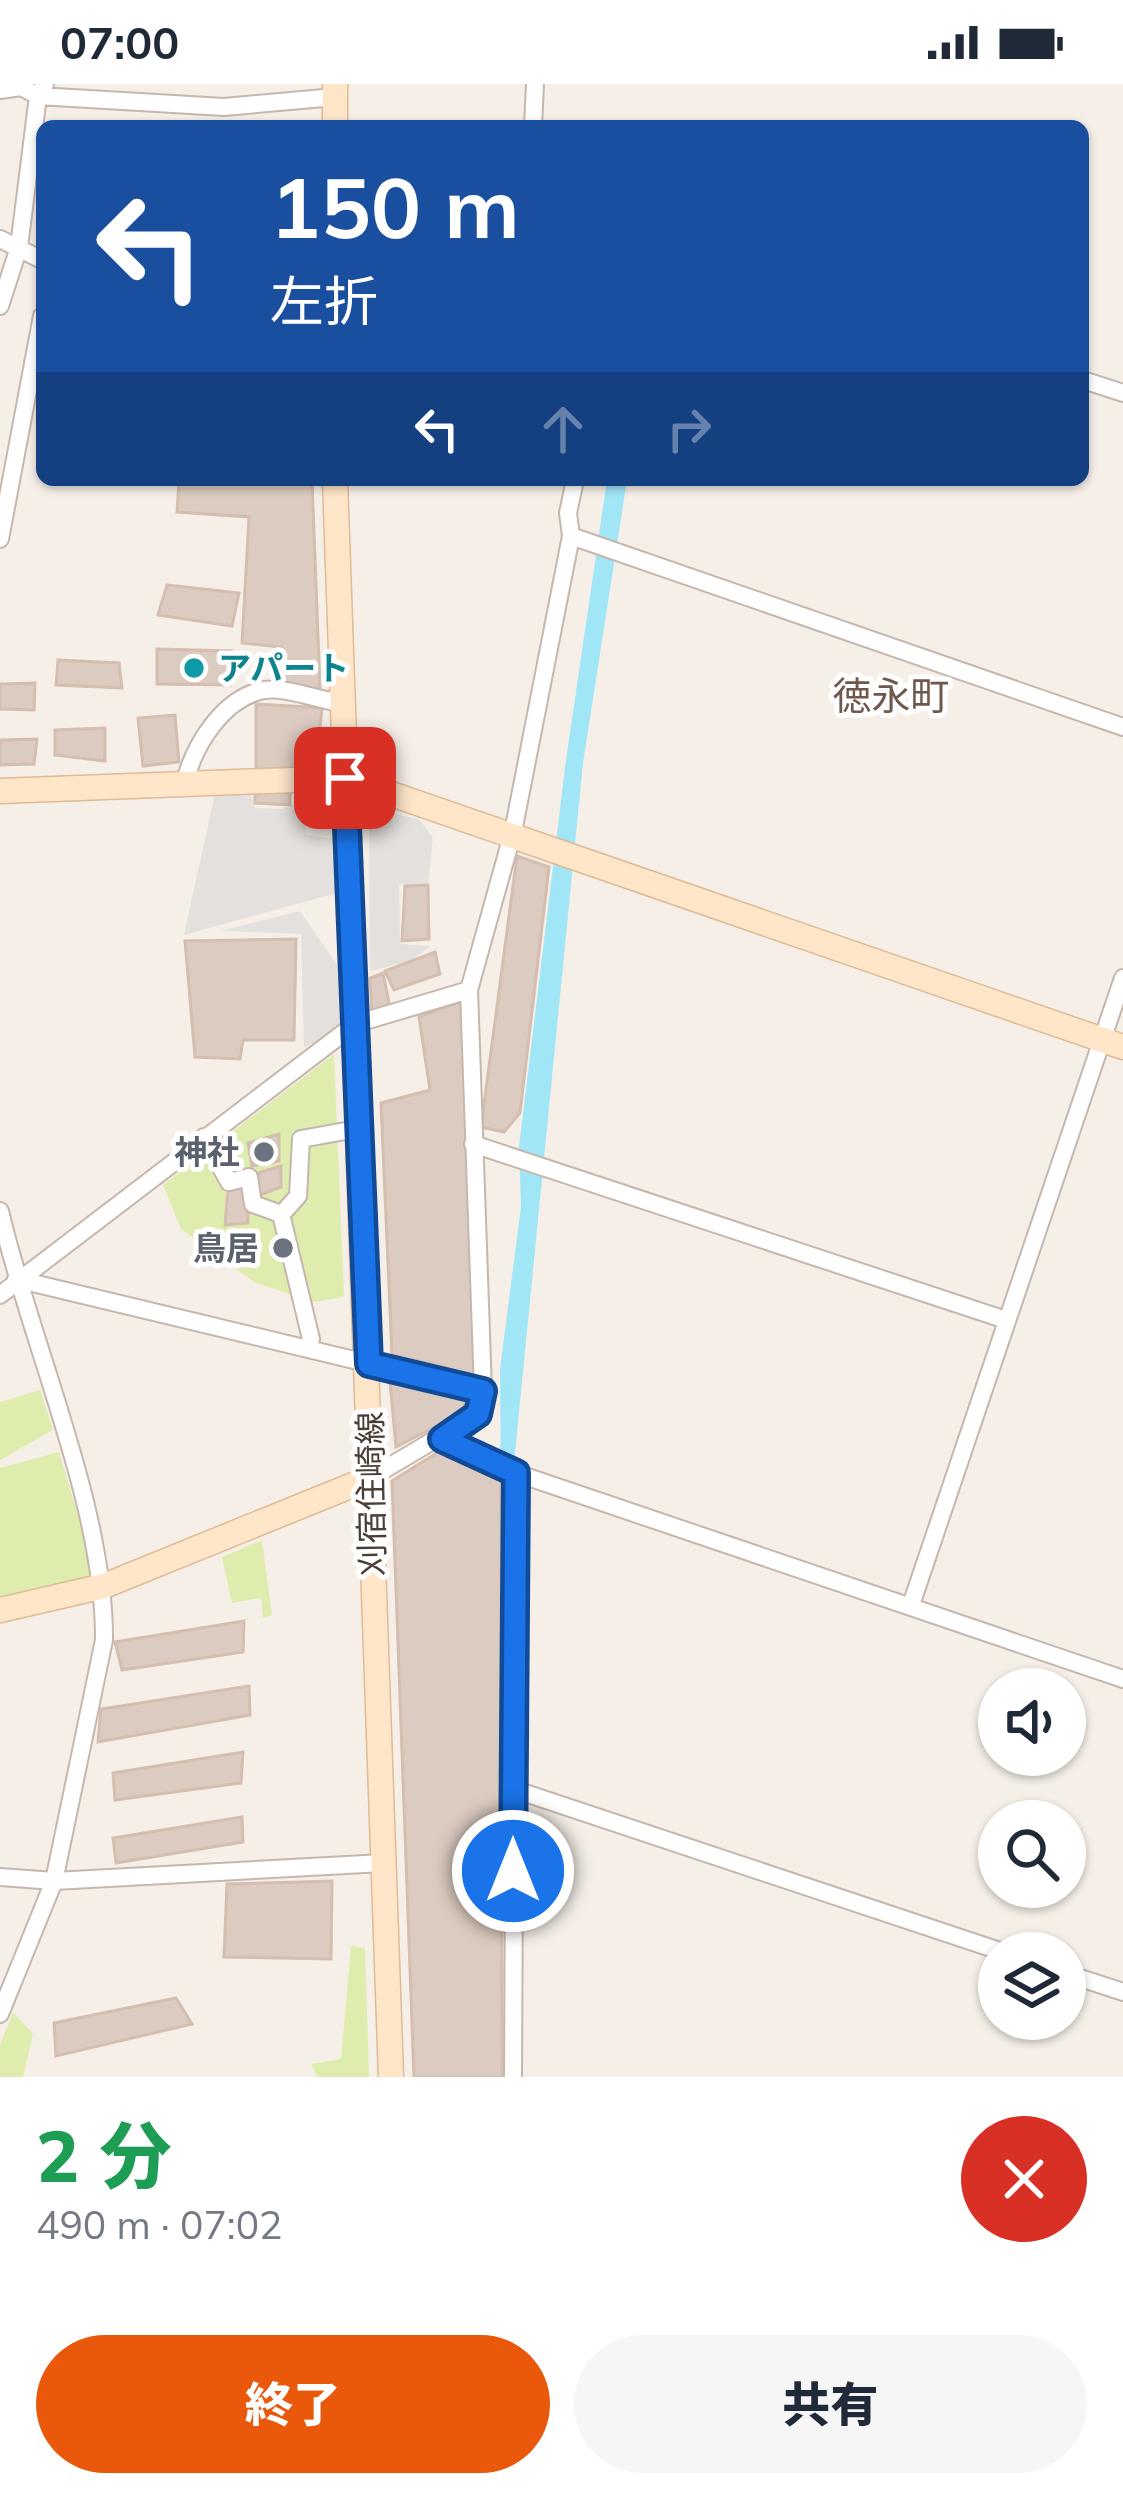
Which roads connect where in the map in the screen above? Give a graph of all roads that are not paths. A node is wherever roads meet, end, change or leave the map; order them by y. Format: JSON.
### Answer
{"nodes":[{"id":1,"x":535,"y":84,"type":"edge"},
{"id":2,"x":41,"y":90,"type":"edge"},
{"id":3,"x":335,"y":90,"type":"edge"},
{"id":4,"x":0,"y":91,"type":"edge"},
{"id":5,"x":37,"y":120,"type":"edge"},
{"id":6,"x":533,"y":120,"type":"edge"},
{"id":7,"x":36,"y":126,"type":"edge"},
{"id":8,"x":0,"y":238,"type":"edge"},
{"id":9,"x":19,"y":248,"type":"junction"},
{"id":10,"x":36,"y":257,"type":"edge"},
{"id":11,"x":0,"y":306,"type":"edge"},
{"id":12,"x":36,"y":348,"type":"edge"},
{"id":13,"x":1089,"y":382,"type":"edge"},
{"id":14,"x":1123,"y":393,"type":"edge"},
{"id":15,"x":20,"y":432,"type":"junction"},
{"id":16,"x":0,"y":443,"type":"edge"},
{"id":17,"x":335,"y":486,"type":"edge"},
{"id":18,"x":574,"y":486,"type":"edge"},
{"id":19,"x":571,"y":536,"type":"junction"},
{"id":20,"x":0,"y":539,"type":"edge"},
{"id":21,"x":341,"y":703,"type":"junction"},
{"id":22,"x":1123,"y":727,"type":"edge"},
{"id":23,"x":345,"y":778,"type":"junction"},
{"id":24,"x":184,"y":782,"type":"junction"},
{"id":25,"x":0,"y":791,"type":"edge"},
{"id":26,"x":513,"y":832,"type":"junction"},
{"id":27,"x":1123,"y":978,"type":"edge"},
{"id":28,"x":469,"y":990,"type":"junction"},
{"id":29,"x":355,"y":1024,"type":"junction"},
{"id":30,"x":1112,"y":1044,"type":"edge"},
{"id":31,"x":351,"y":1130,"type":"dead end"},
{"id":32,"x":205,"y":1137,"type":"junction"},
{"id":33,"x":473,"y":1144,"type":"junction"},
{"id":34,"x":0,"y":1211,"type":"edge"},
{"id":35,"x":281,"y":1215,"type":"junction"},
{"id":36,"x":16,"y":1279,"type":"junction"},
{"id":37,"x":0,"y":1295,"type":"edge"},
{"id":38,"x":1006,"y":1321,"type":"junction"},
{"id":39,"x":311,"y":1339,"type":"dead end"},
{"id":40,"x":369,"y":1364,"type":"junction"},
{"id":41,"x":483,"y":1391,"type":"junction"},
{"id":42,"x":442,"y":1439,"type":"junction"},
{"id":43,"x":516,"y":1473,"type":"junction"},
{"id":44,"x":370,"y":1478,"type":"junction"},
{"id":45,"x":104,"y":1586,"type":"junction"},
{"id":46,"x":911,"y":1606,"type":"junction"},
{"id":47,"x":0,"y":1610,"type":"edge"},
{"id":48,"x":1123,"y":1679,"type":"edge"},
{"id":49,"x":513,"y":1789,"type":"junction"},
{"id":50,"x":383,"y":1863,"type":"junction"},
{"id":51,"x":0,"y":1877,"type":"edge"},
{"id":52,"x":54,"y":1881,"type":"junction"},
{"id":53,"x":978,"y":1944,"type":"edge"},
{"id":54,"x":1086,"y":1980,"type":"edge"},
{"id":55,"x":1123,"y":1992,"type":"edge"},
{"id":56,"x":0,"y":2014,"type":"edge"},
{"id":57,"x":391,"y":2077,"type":"edge"},
{"id":58,"x":513,"y":2077,"type":"edge"}],
"edges":[{"from":1,"to":6,"type":"street"},
{"from":2,"to":3,"type":"street"},
{"from":2,"to":4,"type":"street"},
{"from":2,"to":5,"type":"street"},
{"from":7,"to":9,"type":"street"},
{"from":8,"to":9,"type":"street"},
{"from":9,"to":10,"type":"street"},
{"from":9,"to":11,"type":"street"},
{"from":12,"to":15,"type":"street"},
{"from":13,"to":14,"type":"street"},
{"from":15,"to":16,"type":"street"},
{"from":15,"to":20,"type":"street"},
{"from":17,"to":21,"type":"main road","name":"刈宿住崎線"},
{"from":18,"to":19,"type":"street"},
{"from":19,"to":22,"type":"street"},
{"from":19,"to":26,"type":"street"},
{"from":21,"to":23,"type":"main road","name":"刈宿住崎線"},
{"from":21,"to":24,"type":"street"},
{"from":23,"to":24,"type":"main road"},
{"from":23,"to":26,"type":"main road"},
{"from":23,"to":29,"type":"main road","name":"刈宿住崎線"},
{"from":24,"to":25,"type":"main road"},
{"from":26,"to":28,"type":"street"},
{"from":26,"to":30,"type":"main road"},
{"from":27,"to":30,"type":"street"},
{"from":28,"to":29,"type":"street"},
{"from":28,"to":33,"type":"street"},
{"from":29,"to":32,"type":"street"},
{"from":29,"to":40,"type":"main road","name":"刈宿住崎線"},
{"from":30,"to":38,"type":"street"},
{"from":31,"to":35,"type":"street"},
{"from":32,"to":35,"type":"street"},
{"from":32,"to":36,"type":"street"},
{"from":33,"to":38,"type":"street"},
{"from":33,"to":41,"type":"street"},
{"from":34,"to":36,"type":"street"},
{"from":35,"to":39,"type":"street"},
{"from":36,"to":37,"type":"street"},
{"from":36,"to":40,"type":"street"},
{"from":36,"to":45,"type":"street"},
{"from":38,"to":46,"type":"street"},
{"from":40,"to":41,"type":"street"},
{"from":40,"to":44,"type":"main road","name":"刈宿住崎線"},
{"from":41,"to":42,"type":"street"},
{"from":42,"to":43,"type":"street"},
{"from":42,"to":44,"type":"street"},
{"from":43,"to":46,"type":"street"},
{"from":43,"to":49,"type":"street"},
{"from":44,"to":45,"type":"main road"},
{"from":44,"to":50,"type":"main road","name":"刈宿住崎線"},
{"from":45,"to":47,"type":"main road"},
{"from":45,"to":52,"type":"street"},
{"from":46,"to":48,"type":"street"},
{"from":49,"to":53,"type":"street"},
{"from":49,"to":58,"type":"street"},
{"from":50,"to":52,"type":"street"},
{"from":50,"to":57,"type":"main road","name":"刈宿住崎線"},
{"from":51,"to":52,"type":"street"},
{"from":52,"to":56,"type":"street"},
{"from":54,"to":55,"type":"street"}]}
